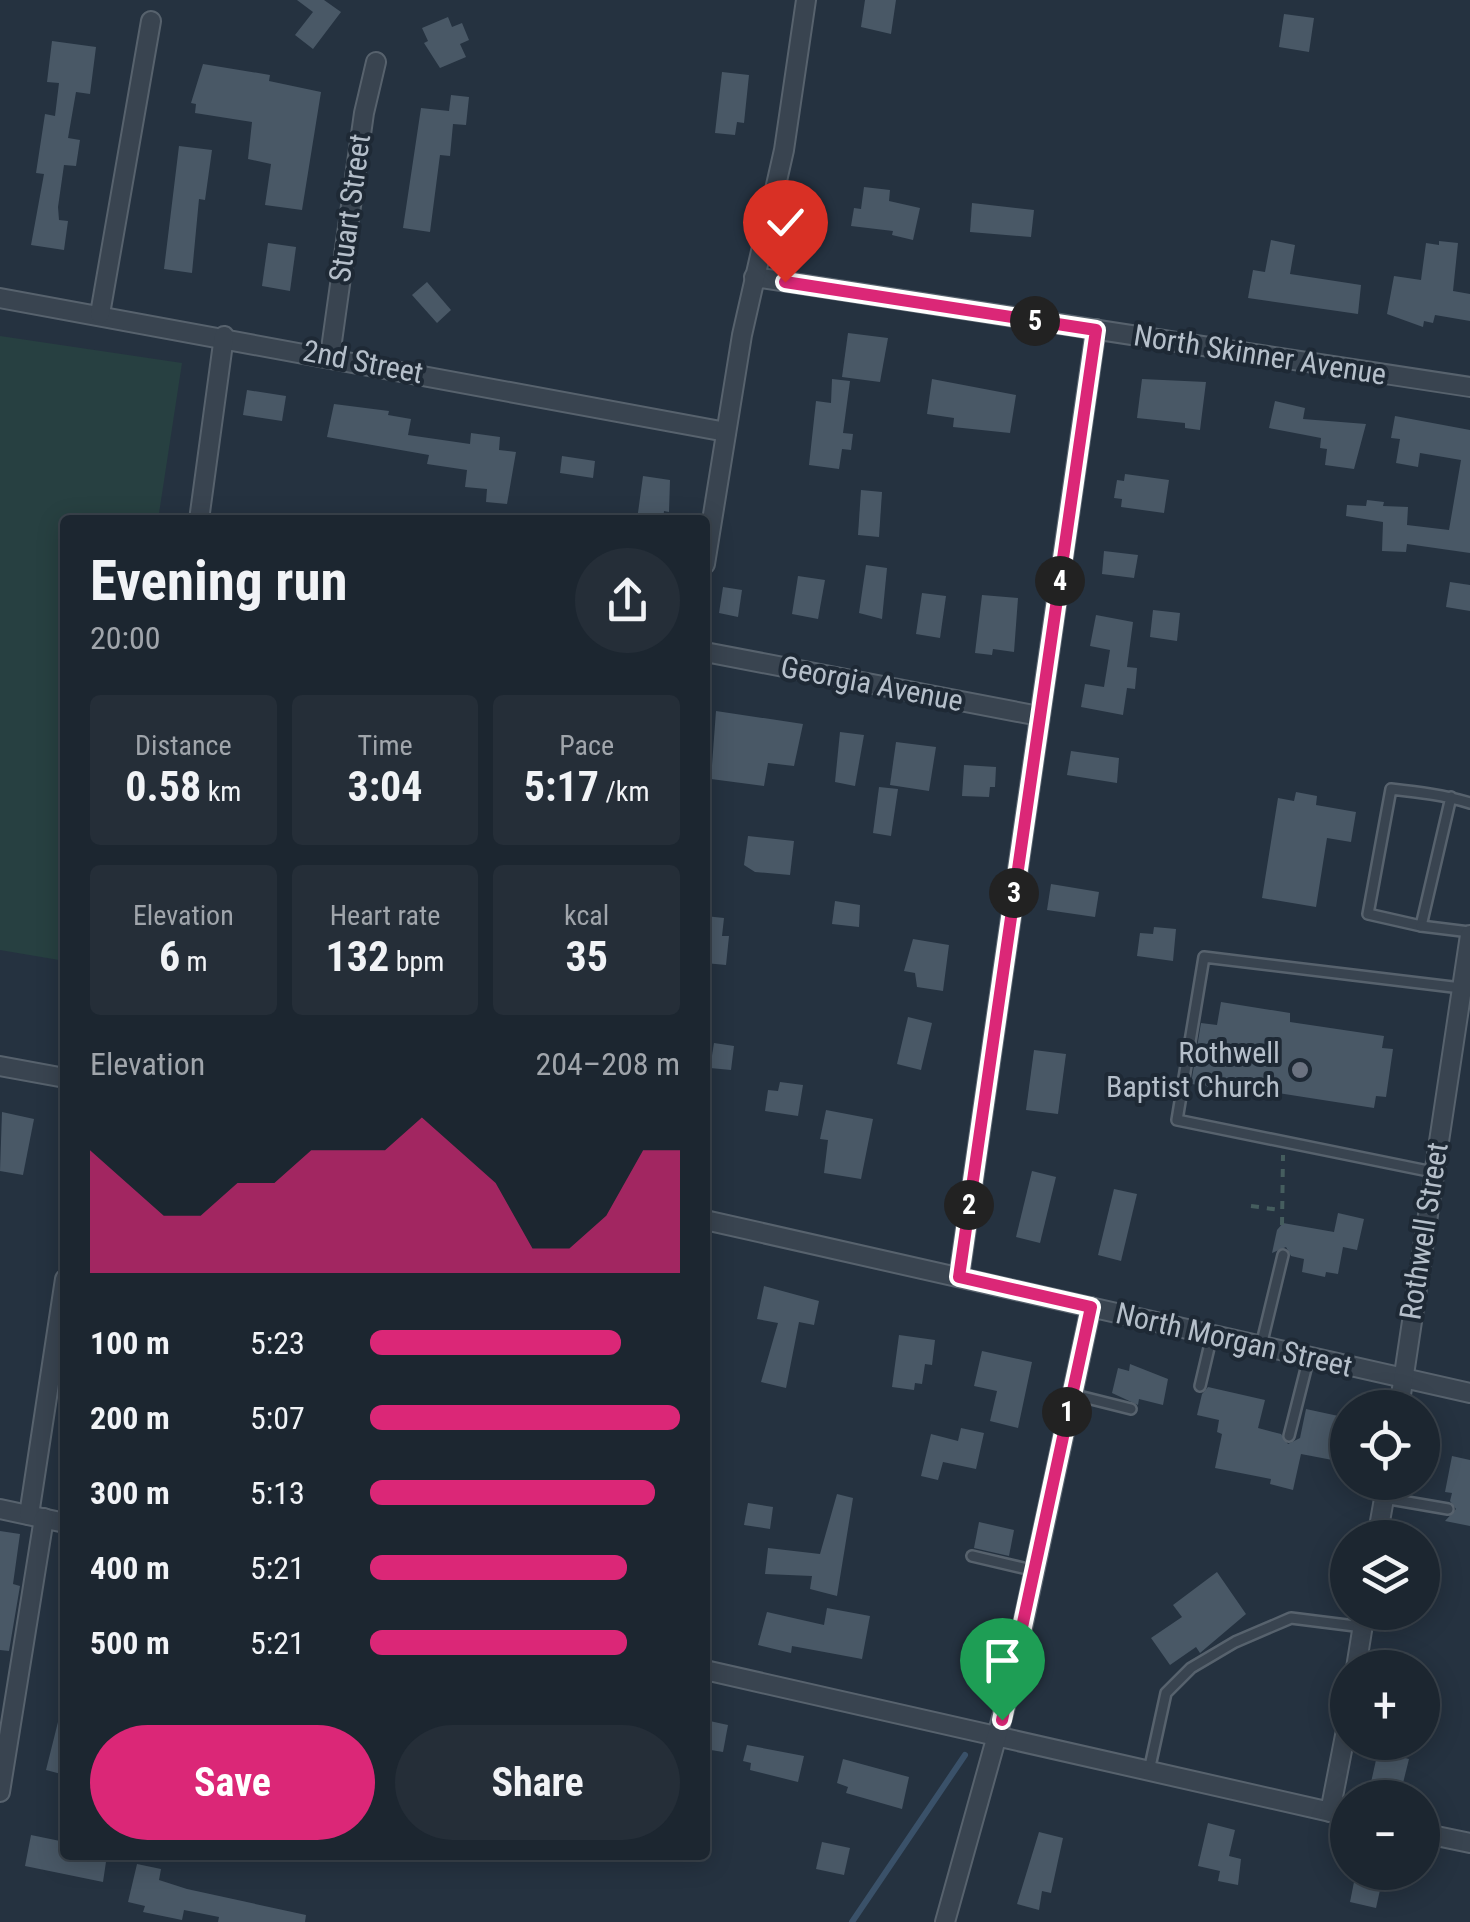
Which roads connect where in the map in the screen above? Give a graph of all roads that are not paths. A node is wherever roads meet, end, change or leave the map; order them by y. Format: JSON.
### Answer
{"nodes":[{"id":1,"x":806,"y":0,"type":"edge"},
{"id":2,"x":152,"y":21,"type":"dead end"},
{"id":3,"x":376,"y":62,"type":"dead end"},
{"id":4,"x":754,"y":277,"type":"junction"},
{"id":5,"x":0,"y":298,"type":"edge"},
{"id":6,"x":100,"y":314,"type":"junction"},
{"id":7,"x":1096,"y":330,"type":"junction"},
{"id":8,"x":224,"y":336,"type":"junction"},
{"id":9,"x":330,"y":356,"type":"junction"},
{"id":10,"x":1470,"y":387,"type":"edge"},
{"id":11,"x":726,"y":432,"type":"junction"},
{"id":12,"x":200,"y":515,"type":"edge"},
{"id":13,"x":710,"y":533,"type":"edge"},
{"id":14,"x":710,"y":653,"type":"edge"},
{"id":15,"x":1040,"y":716,"type":"junction"},
{"id":16,"x":1451,"y":797,"type":"junction"},
{"id":17,"x":1470,"y":803,"type":"edge"},
{"id":18,"x":1421,"y":926,"type":"junction"},
{"id":19,"x":1470,"y":934,"type":"edge"},
{"id":20,"x":1461,"y":988,"type":"junction"},
{"id":21,"x":0,"y":1066,"type":"edge"},
{"id":22,"x":60,"y":1077,"type":"edge"},
{"id":23,"x":1433,"y":1172,"type":"junction"},
{"id":24,"x":710,"y":1221,"type":"edge"},
{"id":25,"x":1283,"y":1255,"type":"dead end"},
{"id":26,"x":959,"y":1277,"type":"junction"},
{"id":27,"x":1091,"y":1307,"type":"junction"},
{"id":28,"x":60,"y":1321,"type":"edge"},
{"id":29,"x":1212,"y":1336,"type":"junction"},
{"id":30,"x":1261,"y":1346,"type":"junction"},
{"id":31,"x":1309,"y":1357,"type":"junction"},
{"id":32,"x":1403,"y":1378,"type":"junction"},
{"id":33,"x":1200,"y":1386,"type":"dead end"},
{"id":34,"x":1401,"y":1390,"type":"edge"},
{"id":35,"x":1470,"y":1393,"type":"edge"},
{"id":36,"x":1072,"y":1394,"type":"junction"},
{"id":37,"x":1131,"y":1408,"type":"dead end"},
{"id":38,"x":1289,"y":1436,"type":"dead end"},
{"id":39,"x":1418,"y":1500,"type":"edge"},
{"id":40,"x":0,"y":1508,"type":"edge"},
{"id":41,"x":1448,"y":1509,"type":"dead end"},
{"id":42,"x":36,"y":1516,"type":"junction"},
{"id":43,"x":60,"y":1522,"type":"edge"},
{"id":44,"x":972,"y":1556,"type":"dead end"},
{"id":45,"x":1036,"y":1571,"type":"junction"},
{"id":46,"x":1330,"y":1619,"type":"edge"},
{"id":47,"x":710,"y":1671,"type":"edge"},
{"id":48,"x":997,"y":1736,"type":"junction"},
{"id":49,"x":1149,"y":1772,"type":"junction"},
{"id":50,"x":0,"y":1792,"type":"edge"},
{"id":51,"x":1330,"y":1812,"type":"edge"},
{"id":52,"x":1440,"y":1837,"type":"edge"},
{"id":53,"x":1470,"y":1843,"type":"edge"},
{"id":54,"x":946,"y":1922,"type":"edge"}],
"edges":[{"from":1,"to":4,"type":"street"},
{"from":2,"to":6,"type":"street"},
{"from":3,"to":9,"type":"street","name":"Stuart Street"},
{"from":4,"to":7,"type":"street","name":"North Skinner Avenue"},
{"from":4,"to":11,"type":"street"},
{"from":5,"to":6,"type":"street","name":"2nd Street"},
{"from":6,"to":8,"type":"street","name":"2nd Street"},
{"from":7,"to":10,"type":"street","name":"North Skinner Avenue"},
{"from":7,"to":15,"type":"street"},
{"from":8,"to":9,"type":"street","name":"2nd Street"},
{"from":8,"to":12,"type":"street"},
{"from":9,"to":11,"type":"street","name":"2nd Street"},
{"from":11,"to":13,"type":"street"},
{"from":14,"to":15,"type":"street","name":"Georgia Avenue"},
{"from":15,"to":26,"type":"street"},
{"from":16,"to":17,"type":"lane"},
{"from":16,"to":18,"type":"lane"},
{"from":16,"to":18,"type":"lane"},
{"from":18,"to":19,"type":"lane"},
{"from":19,"to":20,"type":"street","name":"Rothwell Street"},
{"from":20,"to":23,"type":"street","name":"Rothwell Street"},
{"from":20,"to":23,"type":"lane"},
{"from":21,"to":22,"type":"street"},
{"from":23,"to":32,"type":"street","name":"Rothwell Street"},
{"from":24,"to":26,"type":"street","name":"North Morgan Street"},
{"from":25,"to":30,"type":"lane"},
{"from":26,"to":27,"type":"street","name":"North Morgan Street"},
{"from":27,"to":29,"type":"street","name":"North Morgan Street"},
{"from":27,"to":36,"type":"street"},
{"from":28,"to":42,"type":"street"},
{"from":29,"to":30,"type":"street","name":"North Morgan Street"},
{"from":29,"to":33,"type":"lane"},
{"from":30,"to":31,"type":"street","name":"North Morgan Street"},
{"from":31,"to":32,"type":"street","name":"North Morgan Street"},
{"from":31,"to":38,"type":"lane"},
{"from":32,"to":34,"type":"street","name":"Rothwell Street"},
{"from":32,"to":35,"type":"street","name":"North Morgan Street"},
{"from":36,"to":37,"type":"lane"},
{"from":36,"to":45,"type":"street"},
{"from":39,"to":41,"type":"lane"},
{"from":40,"to":42,"type":"street"},
{"from":42,"to":43,"type":"street"},
{"from":42,"to":50,"type":"street"},
{"from":44,"to":45,"type":"lane"},
{"from":45,"to":48,"type":"street"},
{"from":46,"to":49,"type":"lane"},
{"from":47,"to":48,"type":"street"},
{"from":48,"to":49,"type":"street"},
{"from":48,"to":54,"type":"street"},
{"from":49,"to":51,"type":"street"},
{"from":52,"to":53,"type":"street"}]}
